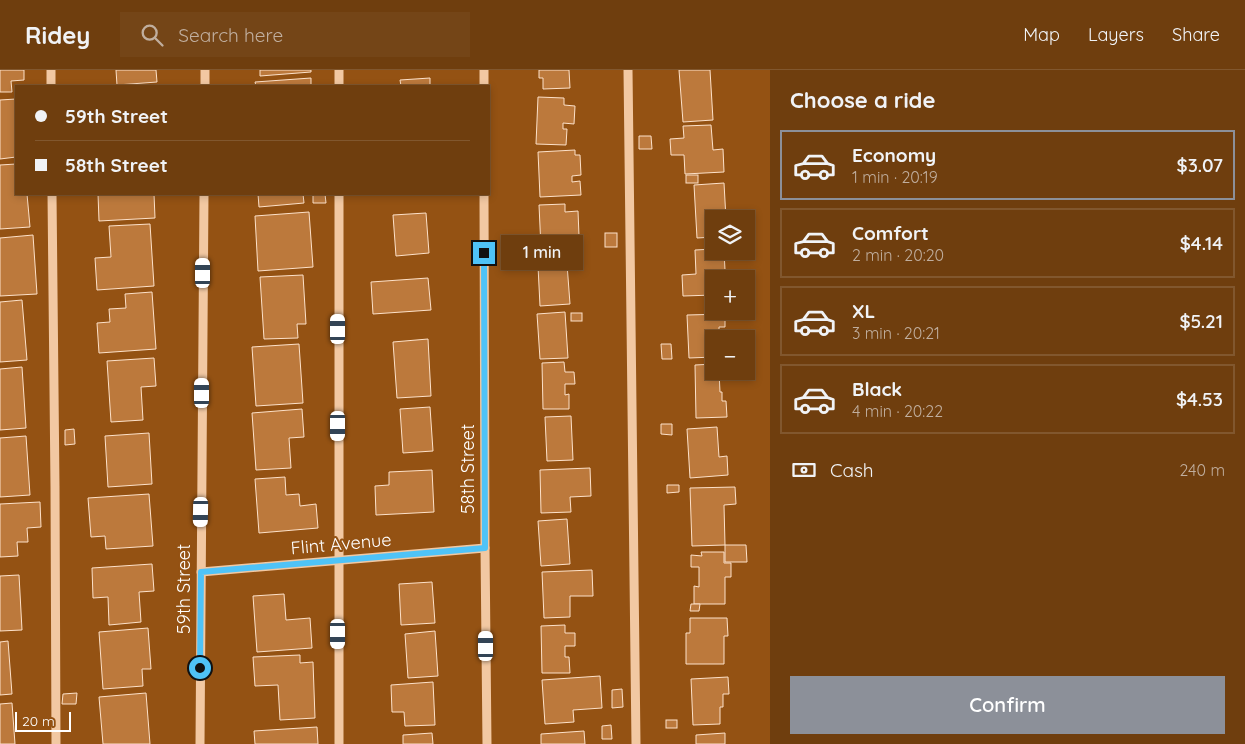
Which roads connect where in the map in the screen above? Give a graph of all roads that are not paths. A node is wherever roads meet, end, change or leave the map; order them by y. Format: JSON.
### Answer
{"nodes":[{"id":1,"x":51,"y":70,"type":"edge"},
{"id":2,"x":205,"y":70,"type":"edge"},
{"id":3,"x":339,"y":70,"type":"edge"},
{"id":4,"x":484,"y":70,"type":"edge"},
{"id":5,"x":628,"y":70,"type":"edge"},
{"id":6,"x":51,"y":85,"type":"edge"},
{"id":7,"x":205,"y":85,"type":"edge"},
{"id":8,"x":339,"y":85,"type":"edge"},
{"id":9,"x":484,"y":85,"type":"edge"},
{"id":10,"x":52,"y":195,"type":"edge"},
{"id":11,"x":204,"y":195,"type":"edge"},
{"id":12,"x":338,"y":195,"type":"edge"},
{"id":13,"x":484,"y":195,"type":"edge"},
{"id":14,"x":485,"y":548,"type":"junction"},
{"id":15,"x":338,"y":561,"type":"junction"},
{"id":16,"x":201,"y":572,"type":"junction"},
{"id":17,"x":56,"y":744,"type":"edge"},
{"id":18,"x":200,"y":744,"type":"edge"},
{"id":19,"x":339,"y":744,"type":"edge"},
{"id":20,"x":487,"y":744,"type":"edge"},
{"id":21,"x":636,"y":744,"type":"edge"}],
"edges":[{"from":1,"to":6,"type":"street"},
{"from":2,"to":7,"type":"street"},
{"from":3,"to":8,"type":"street"},
{"from":4,"to":9,"type":"street"},
{"from":5,"to":21,"type":"street"},
{"from":10,"to":17,"type":"street"},
{"from":11,"to":16,"type":"street","name":"59th Street"},
{"from":12,"to":15,"type":"street"},
{"from":13,"to":14,"type":"street","name":"58th Street"},
{"from":14,"to":15,"type":"street","name":"Flint Avenue"},
{"from":14,"to":20,"type":"street","name":"58th Street"},
{"from":15,"to":16,"type":"street","name":"Flint Avenue"},
{"from":15,"to":19,"type":"street"},
{"from":16,"to":18,"type":"street","name":"59th Street"}]}
